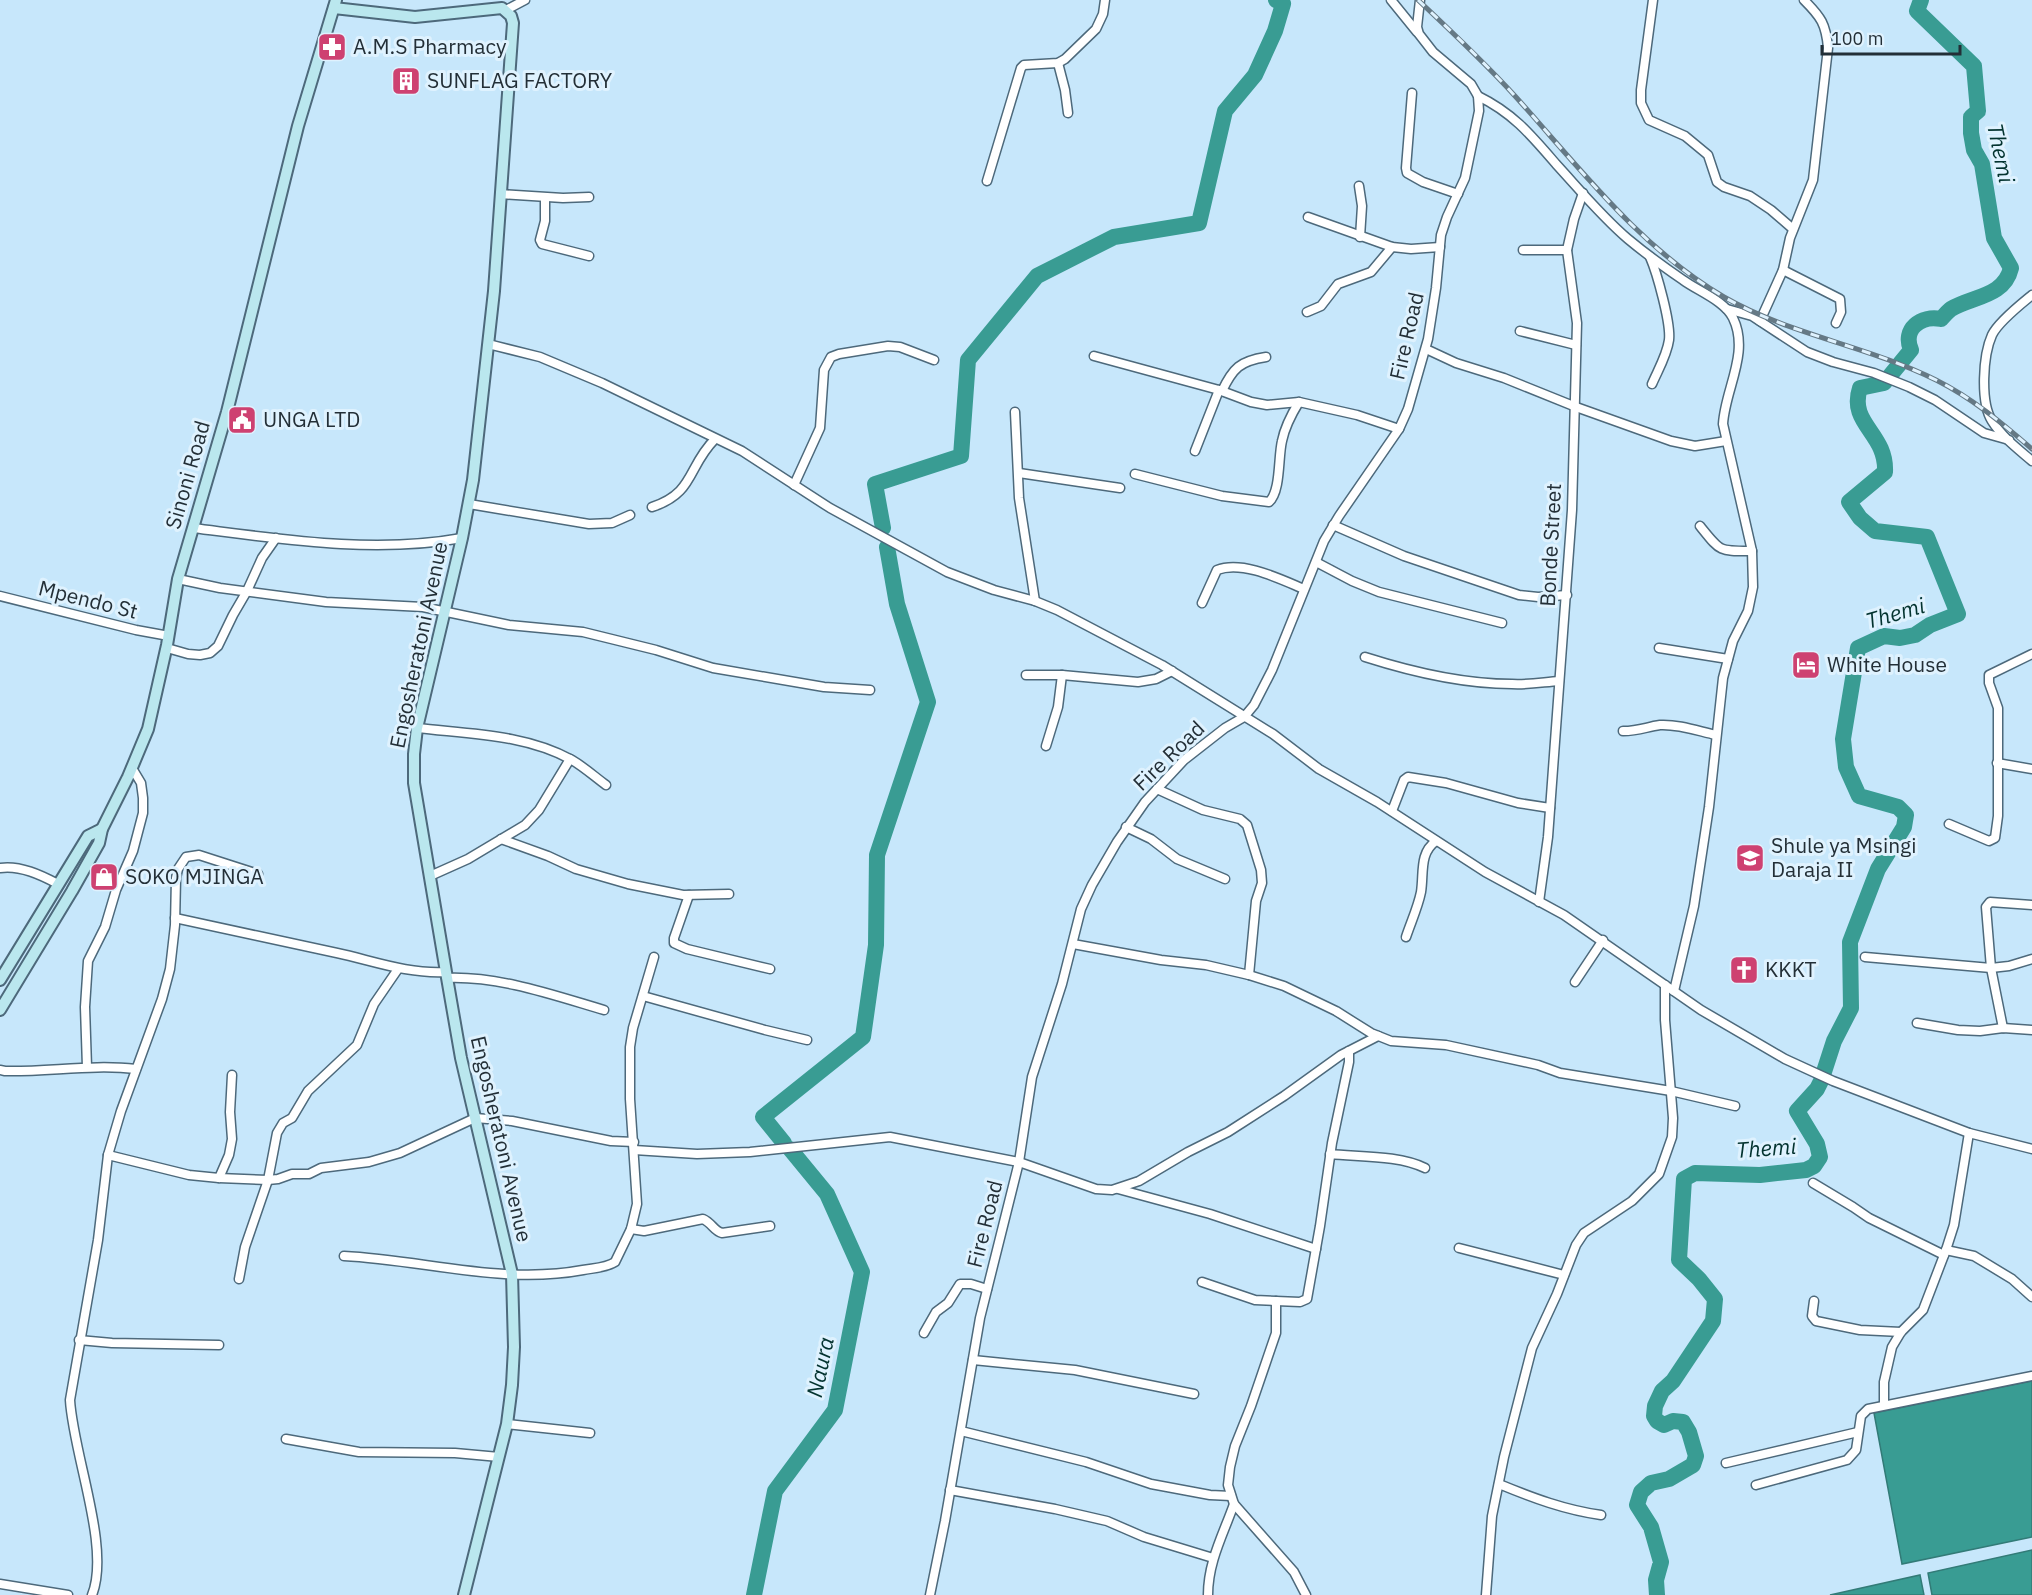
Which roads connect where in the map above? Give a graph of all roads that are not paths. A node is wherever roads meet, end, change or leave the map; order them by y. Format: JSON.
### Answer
{"nodes":[{"id":1,"x":525,"y":0,"type":"edge"},
{"id":2,"x":1105,"y":0,"type":"edge"},
{"id":3,"x":1391,"y":0,"type":"edge"},
{"id":4,"x":1420,"y":0,"type":"edge"},
{"id":5,"x":1653,"y":0,"type":"edge"},
{"id":6,"x":1804,"y":0,"type":"edge"},
{"id":7,"x":335,"y":4,"type":"edge"},
{"id":8,"x":506,"y":10,"type":"junction"},
{"id":9,"x":1419,"y":34,"type":"junction"},
{"id":10,"x":1058,"y":63,"type":"junction"},
{"id":11,"x":1412,"y":93,"type":"dead end"},
{"id":12,"x":1478,"y":96,"type":"junction"},
{"id":13,"x":1068,"y":113,"type":"dead end"},
{"id":14,"x":987,"y":181,"type":"dead end"},
{"id":15,"x":1359,"y":186,"type":"dead end"},
{"id":16,"x":1582,"y":192,"type":"junction"},
{"id":17,"x":1458,"y":194,"type":"junction"},
{"id":18,"x":500,"y":195,"type":"junction"},
{"id":19,"x":589,"y":197,"type":"dead end"},
{"id":20,"x":545,"y":198,"type":"junction"},
{"id":21,"x":1308,"y":217,"type":"dead end"},
{"id":22,"x":1793,"y":229,"type":"junction"},
{"id":23,"x":1360,"y":237,"type":"junction"},
{"id":24,"x":1392,"y":247,"type":"junction"},
{"id":25,"x":1440,"y":247,"type":"junction"},
{"id":26,"x":1523,"y":250,"type":"dead end"},
{"id":27,"x":1567,"y":250,"type":"junction"},
{"id":28,"x":589,"y":256,"type":"dead end"},
{"id":29,"x":1649,"y":256,"type":"junction"},
{"id":30,"x":1784,"y":270,"type":"junction"},
{"id":31,"x":2032,"y":295,"type":"edge"},
{"id":32,"x":1727,"y":309,"type":"junction"},
{"id":33,"x":1307,"y":312,"type":"dead end"},
{"id":34,"x":1760,"y":321,"type":"junction"},
{"id":35,"x":1836,"y":324,"type":"dead end"},
{"id":36,"x":1520,"y":331,"type":"dead end"},
{"id":37,"x":488,"y":344,"type":"junction"},
{"id":38,"x":1576,"y":345,"type":"junction"},
{"id":39,"x":1425,"y":349,"type":"junction"},
{"id":40,"x":1095,"y":356,"type":"dead end"},
{"id":41,"x":1266,"y":357,"type":"dead end"},
{"id":42,"x":934,"y":360,"type":"dead end"},
{"id":43,"x":1652,"y":384,"type":"dead end"},
{"id":44,"x":1221,"y":391,"type":"junction"},
{"id":45,"x":1299,"y":402,"type":"junction"},
{"id":46,"x":1575,"y":407,"type":"junction"},
{"id":47,"x":1015,"y":412,"type":"dead end"},
{"id":48,"x":1399,"y":429,"type":"junction"},
{"id":49,"x":715,"y":439,"type":"junction"},
{"id":50,"x":2009,"y":440,"type":"junction"},
{"id":51,"x":1726,"y":441,"type":"junction"},
{"id":52,"x":1195,"y":451,"type":"dead end"},
{"id":53,"x":2032,"y":461,"type":"edge"},
{"id":54,"x":1019,"y":473,"type":"junction"},
{"id":55,"x":1135,"y":474,"type":"dead end"},
{"id":56,"x":794,"y":485,"type":"junction"},
{"id":57,"x":1120,"y":488,"type":"dead end"},
{"id":58,"x":469,"y":504,"type":"junction"},
{"id":59,"x":652,"y":507,"type":"dead end"},
{"id":60,"x":630,"y":515,"type":"dead end"},
{"id":61,"x":1333,"y":525,"type":"junction"},
{"id":62,"x":1700,"y":526,"type":"dead end"},
{"id":63,"x":193,"y":528,"type":"junction"},
{"id":64,"x":276,"y":538,"type":"junction"},
{"id":65,"x":462,"y":538,"type":"junction"},
{"id":66,"x":1752,"y":550,"type":"junction"},
{"id":67,"x":1316,"y":562,"type":"junction"},
{"id":68,"x":178,"y":579,"type":"junction"},
{"id":69,"x":1304,"y":589,"type":"junction"},
{"id":70,"x":247,"y":591,"type":"junction"},
{"id":71,"x":1567,"y":595,"type":"junction"},
{"id":72,"x":0,"y":596,"type":"edge"},
{"id":73,"x":1035,"y":601,"type":"junction"},
{"id":74,"x":1202,"y":603,"type":"dead end"},
{"id":75,"x":445,"y":611,"type":"junction"},
{"id":76,"x":1502,"y":623,"type":"dead end"},
{"id":77,"x":169,"y":636,"type":"junction"},
{"id":78,"x":166,"y":648,"type":"junction"},
{"id":79,"x":1659,"y":648,"type":"dead end"},
{"id":80,"x":2032,"y":654,"type":"edge"},
{"id":81,"x":1365,"y":657,"type":"dead end"},
{"id":82,"x":1728,"y":659,"type":"junction"},
{"id":83,"x":1172,"y":670,"type":"junction"},
{"id":84,"x":1026,"y":675,"type":"dead end"},
{"id":85,"x":1062,"y":675,"type":"junction"},
{"id":86,"x":1559,"y":681,"type":"junction"},
{"id":87,"x":870,"y":690,"type":"dead end"},
{"id":88,"x":1244,"y":717,"type":"junction"},
{"id":89,"x":417,"y":728,"type":"junction"},
{"id":90,"x":1623,"y":731,"type":"dead end"},
{"id":91,"x":1716,"y":735,"type":"junction"},
{"id":92,"x":1046,"y":746,"type":"dead end"},
{"id":93,"x":570,"y":759,"type":"junction"},
{"id":94,"x":1997,"y":763,"type":"junction"},
{"id":95,"x":132,"y":768,"type":"junction"},
{"id":96,"x":2032,"y":769,"type":"edge"},
{"id":97,"x":606,"y":785,"type":"dead end"},
{"id":98,"x":1157,"y":789,"type":"junction"},
{"id":99,"x":1550,"y":808,"type":"junction"},
{"id":100,"x":1392,"y":811,"type":"junction"},
{"id":101,"x":1949,"y":824,"type":"dead end"},
{"id":102,"x":1126,"y":827,"type":"junction"},
{"id":103,"x":102,"y":829,"type":"junction"},
{"id":104,"x":501,"y":839,"type":"junction"},
{"id":105,"x":1436,"y":840,"type":"junction"},
{"id":106,"x":0,"y":868,"type":"edge"},
{"id":107,"x":258,"y":874,"type":"dead end"},
{"id":108,"x":429,"y":876,"type":"junction"},
{"id":109,"x":1225,"y":879,"type":"dead end"},
{"id":110,"x":58,"y":884,"type":"junction"},
{"id":111,"x":729,"y":894,"type":"dead end"},
{"id":112,"x":689,"y":895,"type":"junction"},
{"id":113,"x":1539,"y":902,"type":"junction"},
{"id":114,"x":2032,"y":905,"type":"edge"},
{"id":115,"x":175,"y":918,"type":"junction"},
{"id":116,"x":1406,"y":937,"type":"dead end"},
{"id":117,"x":1603,"y":940,"type":"junction"},
{"id":118,"x":1073,"y":944,"type":"junction"},
{"id":119,"x":654,"y":957,"type":"dead end"},
{"id":120,"x":1865,"y":957,"type":"dead end"},
{"id":121,"x":2032,"y":959,"type":"edge"},
{"id":122,"x":1992,"y":968,"type":"junction"},
{"id":123,"x":398,"y":969,"type":"junction"},
{"id":124,"x":770,"y":969,"type":"dead end"},
{"id":125,"x":446,"y":975,"type":"junction"},
{"id":126,"x":1249,"y":975,"type":"junction"},
{"id":127,"x":0,"y":980,"type":"edge"},
{"id":128,"x":1575,"y":982,"type":"dead end"},
{"id":129,"x":1665,"y":985,"type":"junction"},
{"id":130,"x":1674,"y":991,"type":"junction"},
{"id":131,"x":644,"y":996,"type":"junction"},
{"id":132,"x":0,"y":1010,"type":"edge"},
{"id":133,"x":603,"y":1010,"type":"dead end"},
{"id":134,"x":1917,"y":1023,"type":"dead end"},
{"id":135,"x":2003,"y":1028,"type":"junction"},
{"id":136,"x":2032,"y":1030,"type":"edge"},
{"id":137,"x":1378,"y":1036,"type":"junction"},
{"id":138,"x":807,"y":1040,"type":"dead end"},
{"id":139,"x":1349,"y":1051,"type":"junction"},
{"id":140,"x":87,"y":1067,"type":"junction"},
{"id":141,"x":136,"y":1069,"type":"junction"},
{"id":142,"x":0,"y":1070,"type":"edge"},
{"id":143,"x":232,"y":1075,"type":"dead end"},
{"id":144,"x":1671,"y":1090,"type":"junction"},
{"id":145,"x":1735,"y":1106,"type":"dead end"},
{"id":146,"x":475,"y":1118,"type":"junction"},
{"id":147,"x":1969,"y":1133,"type":"junction"},
{"id":148,"x":634,"y":1146,"type":"junction"},
{"id":149,"x":2032,"y":1149,"type":"edge"},
{"id":150,"x":1330,"y":1154,"type":"junction"},
{"id":151,"x":108,"y":1155,"type":"junction"},
{"id":152,"x":1019,"y":1162,"type":"junction"},
{"id":153,"x":1425,"y":1168,"type":"dead end"},
{"id":154,"x":219,"y":1178,"type":"junction"},
{"id":155,"x":268,"y":1180,"type":"junction"},
{"id":156,"x":1813,"y":1184,"type":"dead end"},
{"id":157,"x":1117,"y":1189,"type":"junction"},
{"id":158,"x":770,"y":1226,"type":"dead end"},
{"id":159,"x":631,"y":1229,"type":"junction"},
{"id":160,"x":1459,"y":1248,"type":"dead end"},
{"id":161,"x":1316,"y":1249,"type":"junction"},
{"id":162,"x":1945,"y":1253,"type":"junction"},
{"id":163,"x":344,"y":1256,"type":"dead end"},
{"id":164,"x":512,"y":1274,"type":"junction"},
{"id":165,"x":1564,"y":1275,"type":"junction"},
{"id":166,"x":238,"y":1279,"type":"dead end"},
{"id":167,"x":1202,"y":1282,"type":"dead end"},
{"id":168,"x":987,"y":1289,"type":"junction"},
{"id":169,"x":2032,"y":1297,"type":"edge"},
{"id":170,"x":1814,"y":1301,"type":"dead end"},
{"id":171,"x":1276,"y":1302,"type":"junction"},
{"id":172,"x":1901,"y":1332,"type":"junction"},
{"id":173,"x":924,"y":1333,"type":"dead end"},
{"id":174,"x":79,"y":1340,"type":"junction"},
{"id":175,"x":219,"y":1345,"type":"dead end"},
{"id":176,"x":973,"y":1359,"type":"junction"},
{"id":177,"x":2032,"y":1376,"type":"edge"},
{"id":178,"x":1194,"y":1394,"type":"dead end"},
{"id":179,"x":1884,"y":1405,"type":"junction"},
{"id":180,"x":507,"y":1424,"type":"junction"},
{"id":181,"x":961,"y":1431,"type":"junction"},
{"id":182,"x":1858,"y":1432,"type":"junction"},
{"id":183,"x":590,"y":1433,"type":"dead end"},
{"id":184,"x":286,"y":1438,"type":"dead end"},
{"id":185,"x":499,"y":1457,"type":"junction"},
{"id":186,"x":1726,"y":1463,"type":"dead end"},
{"id":187,"x":1499,"y":1484,"type":"junction"},
{"id":188,"x":1756,"y":1485,"type":"dead end"},
{"id":189,"x":950,"y":1490,"type":"junction"},
{"id":190,"x":1233,"y":1500,"type":"junction"},
{"id":191,"x":1601,"y":1515,"type":"dead end"},
{"id":192,"x":1213,"y":1558,"type":"junction"},
{"id":193,"x":0,"y":1584,"type":"edge"},
{"id":194,"x":68,"y":1595,"type":"edge"},
{"id":195,"x":92,"y":1595,"type":"edge"},
{"id":196,"x":465,"y":1595,"type":"edge"},
{"id":197,"x":930,"y":1595,"type":"edge"},
{"id":198,"x":1208,"y":1595,"type":"edge"},
{"id":199,"x":1306,"y":1595,"type":"edge"},
{"id":200,"x":1486,"y":1595,"type":"edge"}],
"edges":[{"from":1,"to":8,"type":"street"},
{"from":2,"to":10,"type":"street"},
{"from":3,"to":9,"type":"street"},
{"from":4,"to":9,"type":"street"},
{"from":5,"to":22,"type":"street"},
{"from":6,"to":22,"type":"street"},
{"from":7,"to":8,"type":"street"},
{"from":7,"to":63,"type":"street","name":"Sinoni Road"},
{"from":8,"to":18,"type":"street","name":"Engosheratoni Avenue"},
{"from":9,"to":12,"type":"street"},
{"from":10,"to":13,"type":"street"},
{"from":10,"to":14,"type":"street"},
{"from":11,"to":17,"type":"street"},
{"from":12,"to":16,"type":"street"},
{"from":12,"to":17,"type":"street","name":"Fire Road"},
{"from":15,"to":23,"type":"street"},
{"from":16,"to":27,"type":"street","name":"Bonde Street"},
{"from":16,"to":29,"type":"street"},
{"from":17,"to":25,"type":"street","name":"Fire Road"},
{"from":18,"to":20,"type":"street"},
{"from":18,"to":37,"type":"street","name":"Engosheratoni Avenue"},
{"from":19,"to":20,"type":"street"},
{"from":20,"to":28,"type":"street"},
{"from":21,"to":23,"type":"street"},
{"from":22,"to":30,"type":"street"},
{"from":23,"to":24,"type":"street"},
{"from":24,"to":25,"type":"street"},
{"from":24,"to":33,"type":"street"},
{"from":25,"to":39,"type":"street","name":"Fire Road"},
{"from":26,"to":27,"type":"street"},
{"from":27,"to":38,"type":"street","name":"Bonde Street"},
{"from":29,"to":32,"type":"street"},
{"from":29,"to":43,"type":"street"},
{"from":30,"to":34,"type":"street"},
{"from":30,"to":35,"type":"street"},
{"from":31,"to":50,"type":"street"},
{"from":32,"to":34,"type":"street"},
{"from":32,"to":51,"type":"street"},
{"from":34,"to":50,"type":"street"},
{"from":36,"to":38,"type":"street"},
{"from":37,"to":49,"type":"street"},
{"from":37,"to":58,"type":"street","name":"Engosheratoni Avenue"},
{"from":38,"to":46,"type":"street","name":"Bonde Street"},
{"from":39,"to":46,"type":"street"},
{"from":39,"to":48,"type":"street","name":"Fire Road"},
{"from":40,"to":44,"type":"street"},
{"from":41,"to":44,"type":"street"},
{"from":42,"to":56,"type":"street"},
{"from":44,"to":45,"type":"street"},
{"from":44,"to":52,"type":"street"},
{"from":45,"to":48,"type":"street"},
{"from":45,"to":55,"type":"street"},
{"from":46,"to":51,"type":"street"},
{"from":46,"to":71,"type":"street","name":"Bonde Street"},
{"from":47,"to":54,"type":"street"},
{"from":48,"to":61,"type":"street","name":"Fire Road"},
{"from":49,"to":56,"type":"street"},
{"from":49,"to":59,"type":"street"},
{"from":50,"to":53,"type":"street"},
{"from":51,"to":66,"type":"street"},
{"from":54,"to":57,"type":"street"},
{"from":54,"to":73,"type":"street"},
{"from":56,"to":73,"type":"street"},
{"from":58,"to":60,"type":"street"},
{"from":58,"to":65,"type":"street","name":"Engosheratoni Avenue"},
{"from":61,"to":67,"type":"street","name":"Fire Road"},
{"from":61,"to":71,"type":"street"},
{"from":62,"to":66,"type":"street"},
{"from":63,"to":64,"type":"street"},
{"from":63,"to":68,"type":"street","name":"Sinoni Road"},
{"from":64,"to":65,"type":"street"},
{"from":64,"to":70,"type":"street"},
{"from":65,"to":75,"type":"street","name":"Engosheratoni Avenue"},
{"from":66,"to":82,"type":"street"},
{"from":67,"to":69,"type":"street","name":"Fire Road"},
{"from":67,"to":76,"type":"street"},
{"from":68,"to":70,"type":"street"},
{"from":68,"to":77,"type":"street","name":"Sinoni Road"},
{"from":69,"to":74,"type":"street"},
{"from":69,"to":88,"type":"street","name":"Fire Road"},
{"from":70,"to":75,"type":"street"},
{"from":70,"to":78,"type":"street"},
{"from":71,"to":86,"type":"street","name":"Bonde Street"},
{"from":72,"to":77,"type":"street","name":"Mpendo St"},
{"from":73,"to":83,"type":"street"},
{"from":75,"to":87,"type":"street"},
{"from":75,"to":89,"type":"street","name":"Engosheratoni Avenue"},
{"from":77,"to":78,"type":"street","name":"Sinoni Road"},
{"from":78,"to":95,"type":"street","name":"Sinoni Road"},
{"from":79,"to":82,"type":"street"},
{"from":80,"to":94,"type":"street"},
{"from":81,"to":86,"type":"street"},
{"from":82,"to":91,"type":"street"},
{"from":83,"to":85,"type":"street"},
{"from":83,"to":88,"type":"street"},
{"from":84,"to":85,"type":"street"},
{"from":85,"to":92,"type":"street"},
{"from":86,"to":99,"type":"street","name":"Bonde Street"},
{"from":88,"to":98,"type":"street","name":"Fire Road"},
{"from":88,"to":100,"type":"street"},
{"from":89,"to":93,"type":"street"},
{"from":89,"to":108,"type":"street","name":"Engosheratoni Avenue"},
{"from":90,"to":91,"type":"street"},
{"from":91,"to":130,"type":"street"},
{"from":93,"to":97,"type":"street"},
{"from":93,"to":104,"type":"street"},
{"from":94,"to":96,"type":"street"},
{"from":94,"to":101,"type":"street"},
{"from":95,"to":103,"type":"street","name":"Sinoni Road"},
{"from":95,"to":140,"type":"street"},
{"from":98,"to":102,"type":"street","name":"Fire Road"},
{"from":98,"to":126,"type":"street"},
{"from":99,"to":100,"type":"street"},
{"from":99,"to":113,"type":"street","name":"Bonde Street"},
{"from":100,"to":105,"type":"street"},
{"from":102,"to":109,"type":"street"},
{"from":102,"to":118,"type":"street","name":"Fire Road"},
{"from":103,"to":110,"type":"street","name":"Sinoni Road"},
{"from":103,"to":132,"type":"street","name":"Sinoni Road"},
{"from":104,"to":108,"type":"street"},
{"from":104,"to":112,"type":"street"},
{"from":105,"to":113,"type":"street"},
{"from":105,"to":116,"type":"street"},
{"from":106,"to":110,"type":"street"},
{"from":107,"to":115,"type":"street"},
{"from":108,"to":125,"type":"street","name":"Engosheratoni Avenue"},
{"from":110,"to":127,"type":"street","name":"Sinoni Road"},
{"from":111,"to":112,"type":"street"},
{"from":112,"to":124,"type":"street"},
{"from":113,"to":117,"type":"street"},
{"from":114,"to":122,"type":"street"},
{"from":115,"to":123,"type":"street"},
{"from":115,"to":141,"type":"street"},
{"from":117,"to":128,"type":"street"},
{"from":117,"to":129,"type":"street"},
{"from":118,"to":126,"type":"street"},
{"from":118,"to":152,"type":"street","name":"Fire Road"},
{"from":119,"to":131,"type":"street"},
{"from":120,"to":122,"type":"street"},
{"from":121,"to":122,"type":"street"},
{"from":122,"to":135,"type":"street"},
{"from":123,"to":125,"type":"street"},
{"from":123,"to":155,"type":"street"},
{"from":125,"to":133,"type":"street"},
{"from":125,"to":146,"type":"street","name":"Engosheratoni Avenue"},
{"from":126,"to":137,"type":"street"},
{"from":129,"to":130,"type":"street"},
{"from":129,"to":144,"type":"street"},
{"from":130,"to":147,"type":"street"},
{"from":131,"to":138,"type":"street"},
{"from":131,"to":148,"type":"street"},
{"from":134,"to":135,"type":"street"},
{"from":135,"to":136,"type":"street"},
{"from":137,"to":139,"type":"street"},
{"from":137,"to":144,"type":"street"},
{"from":139,"to":150,"type":"street"},
{"from":139,"to":157,"type":"street"},
{"from":140,"to":141,"type":"street"},
{"from":140,"to":142,"type":"street"},
{"from":141,"to":151,"type":"street"},
{"from":143,"to":154,"type":"street"},
{"from":144,"to":145,"type":"street"},
{"from":144,"to":165,"type":"street"},
{"from":146,"to":148,"type":"street"},
{"from":146,"to":155,"type":"street"},
{"from":146,"to":164,"type":"street","name":"Engosheratoni Avenue"},
{"from":147,"to":149,"type":"street"},
{"from":147,"to":162,"type":"street"},
{"from":148,"to":152,"type":"street"},
{"from":148,"to":159,"type":"street"},
{"from":150,"to":153,"type":"street"},
{"from":150,"to":161,"type":"street"},
{"from":151,"to":154,"type":"street"},
{"from":151,"to":174,"type":"street"},
{"from":152,"to":157,"type":"street"},
{"from":152,"to":168,"type":"street","name":"Fire Road"},
{"from":154,"to":155,"type":"street"},
{"from":155,"to":166,"type":"street"},
{"from":156,"to":162,"type":"street"},
{"from":157,"to":161,"type":"street"},
{"from":158,"to":159,"type":"street"},
{"from":159,"to":164,"type":"street"},
{"from":160,"to":165,"type":"street"},
{"from":161,"to":171,"type":"street"},
{"from":162,"to":169,"type":"street"},
{"from":162,"to":172,"type":"street"},
{"from":163,"to":164,"type":"street"},
{"from":164,"to":180,"type":"street","name":"Engosheratoni Avenue"},
{"from":165,"to":187,"type":"street"},
{"from":167,"to":171,"type":"street"},
{"from":168,"to":173,"type":"street"},
{"from":168,"to":176,"type":"street","name":"Fire Road"},
{"from":170,"to":172,"type":"street"},
{"from":171,"to":190,"type":"street"},
{"from":172,"to":179,"type":"street"},
{"from":174,"to":175,"type":"street"},
{"from":174,"to":195,"type":"street"},
{"from":176,"to":178,"type":"street"},
{"from":176,"to":181,"type":"street","name":"Fire Road"},
{"from":177,"to":179,"type":"street"},
{"from":179,"to":182,"type":"street"},
{"from":180,"to":183,"type":"street"},
{"from":180,"to":185,"type":"street","name":"Engosheratoni Avenue"},
{"from":181,"to":189,"type":"street","name":"Fire Road"},
{"from":181,"to":190,"type":"street"},
{"from":182,"to":186,"type":"street"},
{"from":182,"to":188,"type":"street"},
{"from":184,"to":185,"type":"street"},
{"from":185,"to":196,"type":"street","name":"Engosheratoni Avenue"},
{"from":187,"to":191,"type":"street"},
{"from":187,"to":200,"type":"street"},
{"from":189,"to":192,"type":"street"},
{"from":189,"to":197,"type":"street","name":"Fire Road"},
{"from":190,"to":192,"type":"street"},
{"from":190,"to":199,"type":"street"},
{"from":192,"to":198,"type":"street"},
{"from":193,"to":194,"type":"street"}]}
